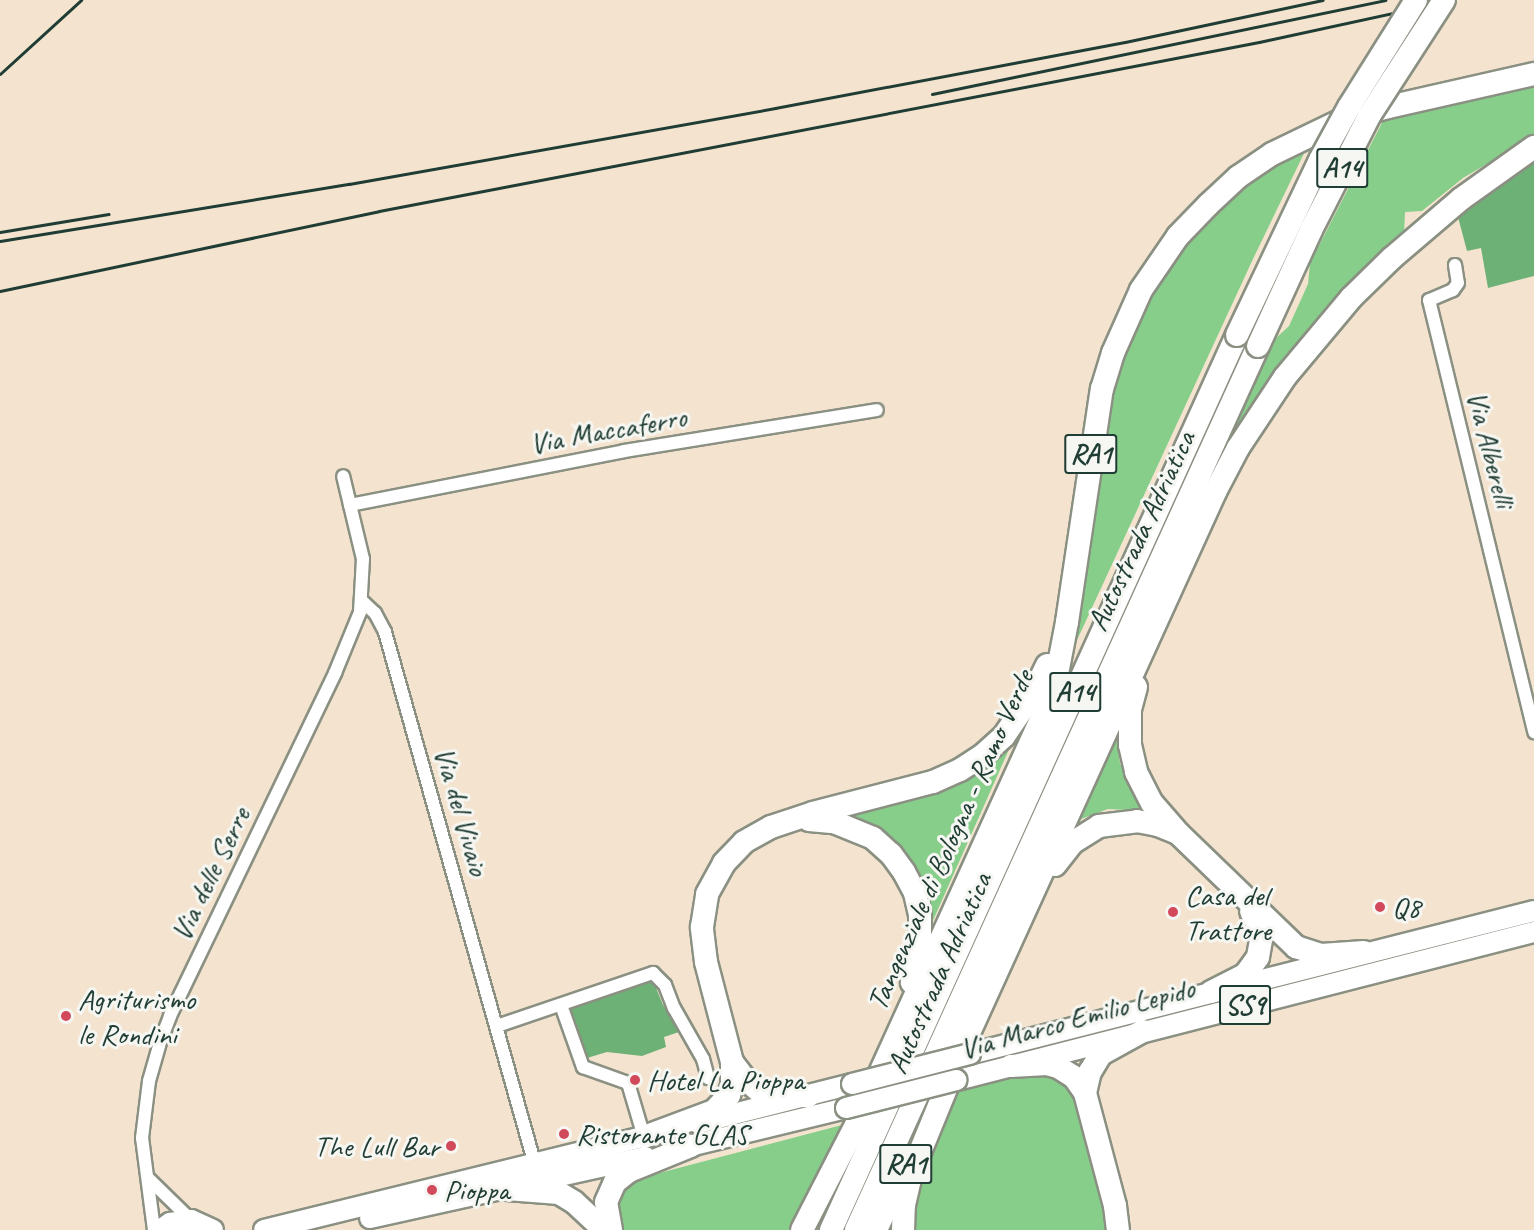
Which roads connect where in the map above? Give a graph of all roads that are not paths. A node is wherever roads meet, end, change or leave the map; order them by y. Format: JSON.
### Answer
{"nodes":[{"id":1,"x":1416,"y":0,"type":"edge"},
{"id":2,"x":1444,"y":0,"type":"edge"},
{"id":3,"x":1534,"y":74,"type":"edge"},
{"id":4,"x":1534,"y":147,"type":"edge"},
{"id":5,"x":1455,"y":265,"type":"dead end"},
{"id":6,"x":877,"y":410,"type":"dead end"},
{"id":7,"x":343,"y":476,"type":"dead end"},
{"id":8,"x":350,"y":505,"type":"junction"},
{"id":9,"x":1082,"y":508,"type":"junction"},
{"id":10,"x":1175,"y":580,"type":"junction"},
{"id":11,"x":362,"y":601,"type":"junction"},
{"id":12,"x":1534,"y":732,"type":"edge"},
{"id":13,"x":789,"y":821,"type":"junction"},
{"id":14,"x":1179,"y":834,"type":"junction"},
{"id":15,"x":1238,"y":892,"type":"junction"},
{"id":16,"x":1534,"y":911,"type":"edge"},
{"id":17,"x":1534,"y":932,"type":"edge"},
{"id":18,"x":1364,"y":952,"type":"junction"},
{"id":19,"x":1211,"y":992,"type":"junction"},
{"id":20,"x":561,"y":1005,"type":"junction"},
{"id":21,"x":973,"y":1023,"type":"junction"},
{"id":22,"x":497,"y":1026,"type":"junction"},
{"id":23,"x":1143,"y":1031,"type":"junction"},
{"id":24,"x":889,"y":1055,"type":"junction"},
{"id":25,"x":732,"y":1062,"type":"junction"},
{"id":26,"x":1011,"y":1066,"type":"junction"},
{"id":27,"x":708,"y":1078,"type":"dead end"},
{"id":28,"x":1085,"y":1093,"type":"junction"},
{"id":29,"x":808,"y":1096,"type":"junction"},
{"id":30,"x":940,"y":1100,"type":"junction"},
{"id":31,"x":851,"y":1117,"type":"junction"},
{"id":32,"x":644,"y":1137,"type":"junction"},
{"id":33,"x":691,"y":1146,"type":"junction"},
{"id":34,"x":536,"y":1165,"type":"junction"},
{"id":35,"x":149,"y":1178,"type":"junction"},
{"id":36,"x":507,"y":1189,"type":"junction"},
{"id":37,"x":190,"y":1220,"type":"junction"},
{"id":38,"x":154,"y":1230,"type":"edge"},
{"id":39,"x":159,"y":1230,"type":"edge"},
{"id":40,"x":213,"y":1230,"type":"edge"},
{"id":41,"x":264,"y":1230,"type":"edge"},
{"id":42,"x":319,"y":1230,"type":"edge"},
{"id":43,"x":604,"y":1230,"type":"edge"},
{"id":44,"x":611,"y":1230,"type":"edge"},
{"id":45,"x":802,"y":1230,"type":"edge"},
{"id":46,"x":810,"y":1230,"type":"edge"},
{"id":47,"x":831,"y":1230,"type":"edge"},
{"id":48,"x":856,"y":1230,"type":"edge"},
{"id":49,"x":876,"y":1230,"type":"edge"},
{"id":50,"x":903,"y":1230,"type":"edge"},
{"id":51,"x":1118,"y":1230,"type":"edge"}],
"edges":[{"from":1,"to":47,"type":"highway","name":"Autostrada Adriatica","number":"A14","bridge":true},
{"from":2,"to":48,"type":"highway","name":"Autostrada Adriatica","number":"A14","bridge":true},
{"from":3,"to":9,"type":"highway","name":"Tangenziale di Bologna - Ramo Verde","number":"RA1"},
{"from":4,"to":10,"type":"highway","number":"RA1"},
{"from":5,"to":12,"type":"street","name":"Via Alberelli"},
{"from":6,"to":8,"type":"street","name":"Via Maccaferro"},
{"from":7,"to":8,"type":"street"},
{"from":8,"to":11,"type":"street"},
{"from":9,"to":13,"type":"highway"},
{"from":9,"to":24,"type":"highway","name":"Tangenziale di Bologna - Ramo Verde","number":"RA1"},
{"from":10,"to":14,"type":"highway"},
{"from":10,"to":21,"type":"highway","number":"RA1"},
{"from":11,"to":22,"type":"street","name":"Via del Vivaio"},
{"from":11,"to":35,"type":"street","name":"Via delle Serre"},
{"from":13,"to":24,"type":"highway"},
{"from":13,"to":25,"type":"highway"},
{"from":14,"to":15,"type":"highway"},
{"from":14,"to":21,"type":"highway"},
{"from":15,"to":18,"type":"highway"},
{"from":15,"to":19,"type":"highway"},
{"from":16,"to":18,"type":"main road","name":"Via Marco Emilio Lepido","number":"SS9"},
{"from":17,"to":23,"type":"main road","name":"Via Marco Emilio Lepido","number":"SS9"},
{"from":18,"to":19,"type":"main road","name":"Via Marco Emilio Lepido","number":"SS9"},
{"from":19,"to":29,"type":"main road","name":"Via Marco Emilio Lepido","number":"SS9","bridge":true},
{"from":20,"to":22,"type":"street"},
{"from":20,"to":27,"type":"street"},
{"from":20,"to":32,"type":"street"},
{"from":21,"to":30,"type":"highway","number":"RA1"},
{"from":22,"to":34,"type":"street","name":"Via del Vivaio"},
{"from":23,"to":26,"type":"main road","name":"Via Marco Emilio Lepido","number":"SS9"},
{"from":23,"to":28,"type":"highway"},
{"from":24,"to":31,"type":"highway","name":"Tangenziale di Bologna - Ramo Verde","number":"RA1"},
{"from":25,"to":29,"type":"highway"},
{"from":25,"to":32,"type":"highway"},
{"from":26,"to":28,"type":"highway"},
{"from":26,"to":31,"type":"main road","name":"Via Marco Emilio Lepido","number":"SS9","bridge":true},
{"from":28,"to":51,"type":"highway"},
{"from":29,"to":32,"type":"main road","name":"Via Marco Emilio Lepido","number":"SS9"},
{"from":30,"to":49,"type":"highway","number":"RA1"},
{"from":30,"to":50,"type":"highway"},
{"from":31,"to":33,"type":"main road","name":"Via Marco Emilio Lepido","number":"SS9"},
{"from":31,"to":45,"type":"highway"},
{"from":31,"to":46,"type":"highway","number":"RA1"},
{"from":32,"to":34,"type":"main road","name":"Via Marco Emilio Lepido","number":"SS9"},
{"from":33,"to":36,"type":"main road","name":"Via Marco Emilio Lepido","number":"SS9"},
{"from":33,"to":44,"type":"highway"},
{"from":34,"to":41,"type":"main road","name":"Via Marco Emilio Lepido","number":"SS9"},
{"from":35,"to":37,"type":"street"},
{"from":35,"to":38,"type":"street","name":"Via delle Serre"},
{"from":36,"to":42,"type":"main road","name":"Via Marco Emilio Lepido","number":"SS9"},
{"from":36,"to":43,"type":"highway"},
{"from":37,"to":39,"type":"main road"},
{"from":37,"to":40,"type":"main road"}]}
